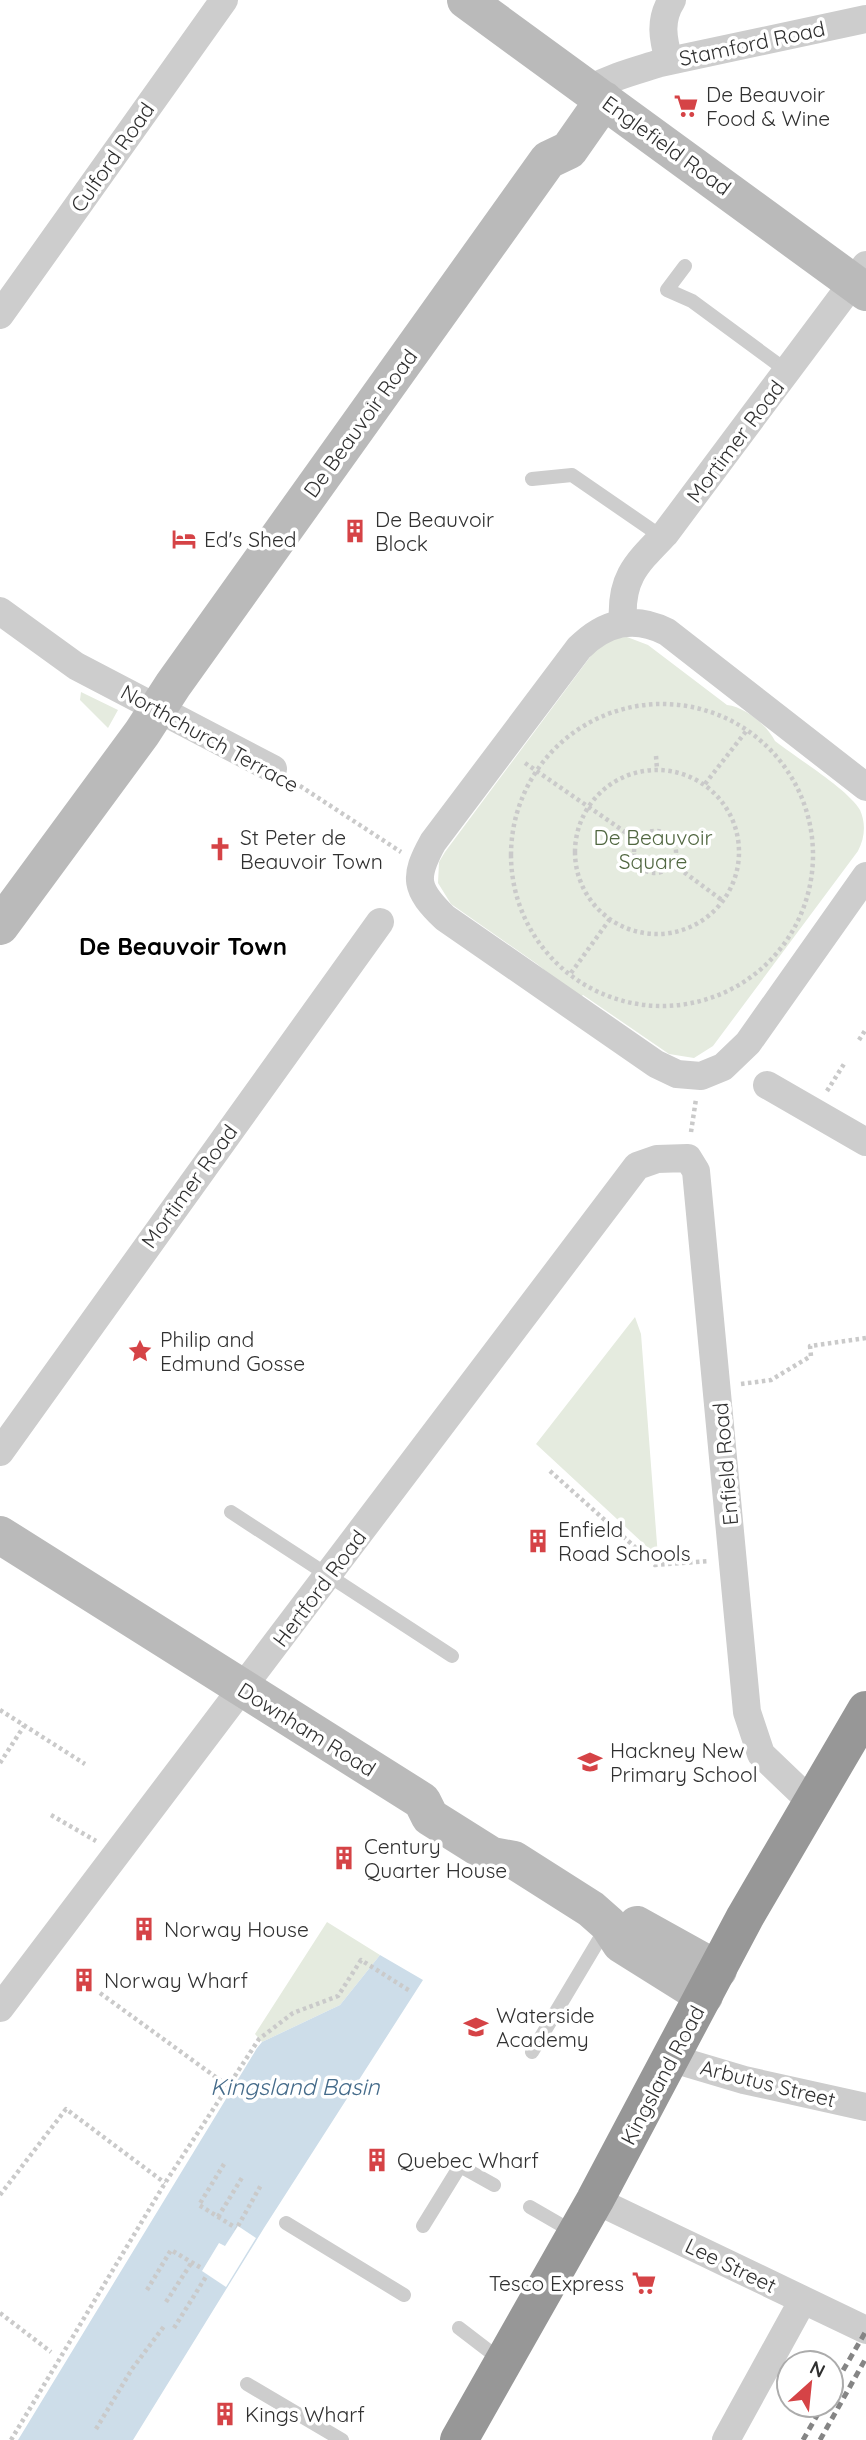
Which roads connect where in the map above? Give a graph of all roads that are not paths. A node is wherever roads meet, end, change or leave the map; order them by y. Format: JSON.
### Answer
{"nodes":[{"id":1,"x":223,"y":0,"type":"edge"},
{"id":2,"x":466,"y":0,"type":"edge"},
{"id":3,"x":672,"y":0,"type":"edge"},
{"id":4,"x":866,"y":19,"type":"edge"},
{"id":5,"x":669,"y":61,"type":"junction"},
{"id":6,"x":638,"y":72,"type":"junction"},
{"id":7,"x":606,"y":101,"type":"junction"},
{"id":8,"x":685,"y":266,"type":"dead end"},
{"id":9,"x":862,"y":280,"type":"edge"},
{"id":10,"x":0,"y":315,"type":"edge"},
{"id":11,"x":787,"y":371,"type":"junction"},
{"id":12,"x":532,"y":479,"type":"dead end"},
{"id":13,"x":662,"y":537,"type":"junction"},
{"id":14,"x":0,"y":611,"type":"edge"},
{"id":15,"x":623,"y":622,"type":"junction"},
{"id":16,"x":158,"y":707,"type":"junction"},
{"id":17,"x":273,"y":769,"type":"road end"},
{"id":18,"x":866,"y":787,"type":"edge"},
{"id":19,"x":866,"y":876,"type":"edge"},
{"id":20,"x":380,"y":922,"type":"dead end"},
{"id":21,"x":0,"y":926,"type":"edge"},
{"id":22,"x":767,"y":1085,"type":"dead end"},
{"id":23,"x":866,"y":1142,"type":"edge"},
{"id":24,"x":688,"y":1158,"type":"joint"},
{"id":25,"x":0,"y":1452,"type":"edge"},
{"id":26,"x":231,"y":1512,"type":"dead end"},
{"id":27,"x":0,"y":1535,"type":"edge"},
{"id":28,"x":327,"y":1577,"type":"junction"},
{"id":29,"x":452,"y":1656,"type":"dead end"},
{"id":30,"x":243,"y":1689,"type":"junction"},
{"id":31,"x":866,"y":1710,"type":"edge"},
{"id":32,"x":810,"y":1801,"type":"junction"},
{"id":33,"x":608,"y":1924,"type":"junction"},
{"id":34,"x":711,"y":1983,"type":"junction"},
{"id":35,"x":0,"y":2008,"type":"edge"},
{"id":36,"x":532,"y":2052,"type":"dead end"},
{"id":37,"x":670,"y":2059,"type":"junction"},
{"id":38,"x":866,"y":2107,"type":"edge"},
{"id":39,"x":494,"y":2185,"type":"dead end"},
{"id":40,"x":595,"y":2200,"type":"junction"},
{"id":41,"x":530,"y":2207,"type":"dead end"},
{"id":42,"x":286,"y":2223,"type":"dead end"},
{"id":43,"x":423,"y":2226,"type":"dead end"},
{"id":44,"x":576,"y":2234,"type":"junction"},
{"id":45,"x":404,"y":2295,"type":"dead end"},
{"id":46,"x":803,"y":2300,"type":"junction"},
{"id":47,"x":459,"y":2328,"type":"dead end"},
{"id":48,"x":866,"y":2330,"type":"edge"},
{"id":49,"x":503,"y":2362,"type":"junction"},
{"id":50,"x":247,"y":2384,"type":"dead end"},
{"id":51,"x":342,"y":2440,"type":"edge"},
{"id":52,"x":459,"y":2440,"type":"edge"},
{"id":53,"x":726,"y":2440,"type":"edge"}],
"edges":[{"from":1,"to":10,"type":"street","name":"Culford Road"},
{"from":2,"to":7,"type":"street","name":"Englefield Road"},
{"from":3,"to":5,"type":"street"},
{"from":4,"to":5,"type":"street","name":"Stamford Road"},
{"from":5,"to":6,"type":"street","name":"Stamford Road"},
{"from":6,"to":7,"type":"street","name":"Stamford Road"},
{"from":6,"to":7,"type":"street"},
{"from":7,"to":9,"type":"street","name":"Englefield Road"},
{"from":7,"to":16,"type":"street","name":"De Beauvoir Road"},
{"from":8,"to":11,"type":"lane"},
{"from":9,"to":11,"type":"street","name":"Mortimer Road"},
{"from":11,"to":13,"type":"street","name":"Mortimer Road"},
{"from":12,"to":13,"type":"lane"},
{"from":13,"to":15,"type":"street","name":"Mortimer Road"},
{"from":14,"to":16,"type":"street","name":"Northchurch Terrace"},
{"from":15,"to":18,"type":"street"},
{"from":15,"to":19,"type":"street"},
{"from":16,"to":17,"type":"street","name":"Northchurch Terrace"},
{"from":16,"to":21,"type":"street","name":"De Beauvoir Road"},
{"from":20,"to":25,"type":"street","name":"Mortimer Road"},
{"from":22,"to":23,"type":"street"},
{"from":24,"to":28,"type":"street","name":"Hertford Road"},
{"from":24,"to":32,"type":"street","name":"Enfield Road"},
{"from":26,"to":28,"type":"lane"},
{"from":27,"to":30,"type":"street","name":"Downham Road"},
{"from":28,"to":29,"type":"lane"},
{"from":28,"to":30,"type":"street","name":"Hertford Road"},
{"from":30,"to":33,"type":"street","name":"Downham Road"},
{"from":30,"to":35,"type":"street","name":"Hertford Road"},
{"from":31,"to":32,"type":"highway","name":"Kingsland Road"},
{"from":32,"to":34,"type":"highway","name":"Kingsland Road"},
{"from":33,"to":34,"type":"street"},
{"from":33,"to":36,"type":"lane"},
{"from":34,"to":37,"type":"highway","name":"Kingsland Road"},
{"from":37,"to":38,"type":"street","name":"Arbutus Street"},
{"from":37,"to":40,"type":"highway","name":"Kingsland Road"},
{"from":39,"to":43,"type":"lane"},
{"from":40,"to":44,"type":"highway","name":"Kingsland Road"},
{"from":40,"to":46,"type":"street","name":"Lee Street"},
{"from":41,"to":44,"type":"lane"},
{"from":42,"to":45,"type":"lane"},
{"from":44,"to":49,"type":"highway","name":"Kingsland Road"},
{"from":46,"to":48,"type":"street","name":"Lee Street"},
{"from":46,"to":53,"type":"street"},
{"from":47,"to":49,"type":"lane"},
{"from":49,"to":52,"type":"highway","name":"Kingsland Road"},
{"from":50,"to":51,"type":"lane"}]}
